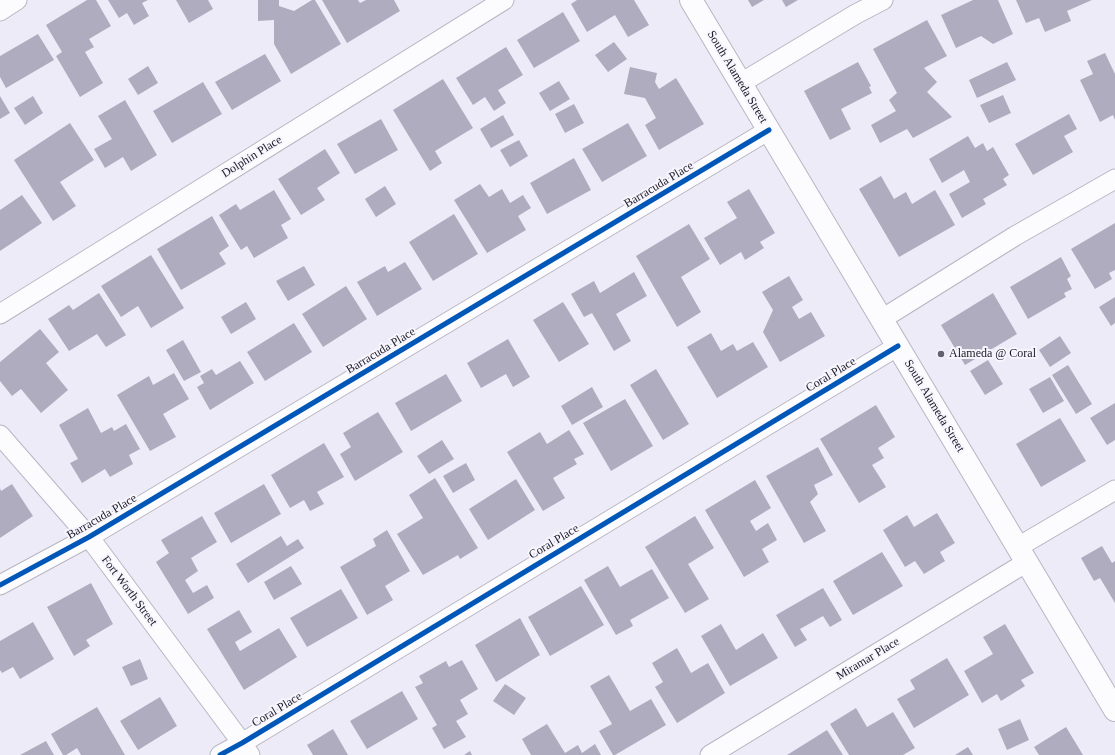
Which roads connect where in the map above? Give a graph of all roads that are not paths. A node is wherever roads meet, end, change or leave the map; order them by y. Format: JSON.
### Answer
{"nodes":[{"id":1,"x":18,"y":0,"type":"edge"},
{"id":2,"x":504,"y":0,"type":"edge"},
{"id":3,"x":691,"y":0,"type":"edge"},
{"id":4,"x":883,"y":0,"type":"edge"},
{"id":5,"x":0,"y":10,"type":"edge"},
{"id":6,"x":741,"y":83,"type":"junction"},
{"id":7,"x":769,"y":130,"type":"junction"},
{"id":8,"x":1115,"y":179,"type":"edge"},
{"id":9,"x":0,"y":314,"type":"edge"},
{"id":10,"x":882,"y":319,"type":"junction"},
{"id":11,"x":898,"y":346,"type":"junction"},
{"id":12,"x":0,"y":435,"type":"edge"},
{"id":13,"x":1115,"y":490,"type":"edge"},
{"id":14,"x":89,"y":537,"type":"junction"},
{"id":15,"x":1022,"y":554,"type":"junction"},
{"id":16,"x":0,"y":584,"type":"edge"},
{"id":17,"x":1115,"y":710,"type":"edge"},
{"id":18,"x":246,"y":749,"type":"edge"},
{"id":19,"x":220,"y":755,"type":"edge"},
{"id":20,"x":710,"y":755,"type":"edge"}],
"edges":[{"from":1,"to":5,"type":"street"},
{"from":2,"to":9,"type":"street","name":"Dolphin Place"},
{"from":3,"to":6,"type":"main road","name":"South Alameda Street"},
{"from":4,"to":6,"type":"street"},
{"from":6,"to":7,"type":"main road","name":"South Alameda Street"},
{"from":7,"to":10,"type":"main road","name":"South Alameda Street"},
{"from":7,"to":14,"type":"street","name":"Barracuda Place"},
{"from":8,"to":10,"type":"street"},
{"from":10,"to":11,"type":"main road","name":"South Alameda Street"},
{"from":11,"to":15,"type":"main road","name":"South Alameda Street"},
{"from":11,"to":18,"type":"street","name":"Coral Place"},
{"from":12,"to":14,"type":"street","name":"Fort Worth Street"},
{"from":13,"to":15,"type":"street","name":"Miramar Place"},
{"from":14,"to":16,"type":"street","name":"Barracuda Place"},
{"from":14,"to":18,"type":"street","name":"Fort Worth Street"},
{"from":15,"to":17,"type":"main road","name":"South Alameda Street"},
{"from":15,"to":20,"type":"street","name":"Miramar Place"},
{"from":18,"to":19,"type":"street","name":"Coral Place"}]}
